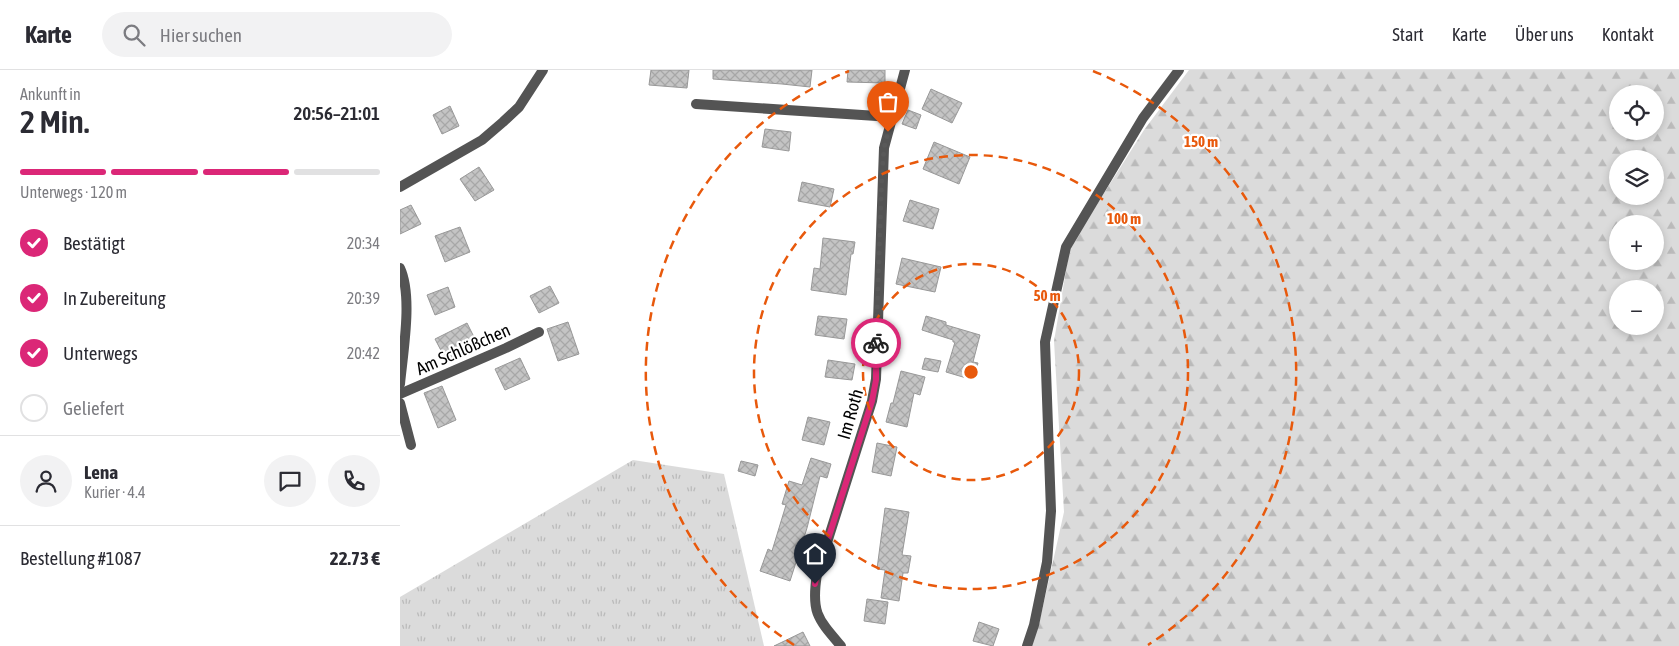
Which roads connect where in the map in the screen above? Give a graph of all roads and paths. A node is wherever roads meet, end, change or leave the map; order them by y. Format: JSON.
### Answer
{"nodes":[{"id":1,"x":543,"y":70,"type":"edge"},
{"id":2,"x":905,"y":70,"type":"edge"},
{"id":3,"x":1179,"y":70,"type":"edge"},
{"id":4,"x":696,"y":104,"type":"dead end"},
{"id":5,"x":892,"y":117,"type":"junction"},
{"id":6,"x":400,"y":186,"type":"edge"},
{"id":7,"x":400,"y":268,"type":"edge"},
{"id":8,"x":539,"y":332,"type":"dead end"},
{"id":9,"x":400,"y":384,"type":"edge"},
{"id":10,"x":400,"y":394,"type":"edge"},
{"id":11,"x":400,"y":403,"type":"edge"},
{"id":12,"x":411,"y":445,"type":"dead end"},
{"id":13,"x":841,"y":646,"type":"edge"},
{"id":14,"x":1027,"y":646,"type":"edge"}],
"edges":[{"from":1,"to":6,"type":"street"},
{"from":2,"to":5,"type":"street","name":"Im Roth"},
{"from":3,"to":14,"type":"street"},
{"from":4,"to":5,"type":"street"},
{"from":5,"to":13,"type":"street","name":"Im Roth"},
{"from":7,"to":9,"type":"street","name":"Am Schlößchen"},
{"from":8,"to":10,"type":"street","name":"Am Schlößchen"},
{"from":11,"to":12,"type":"street"}]}
